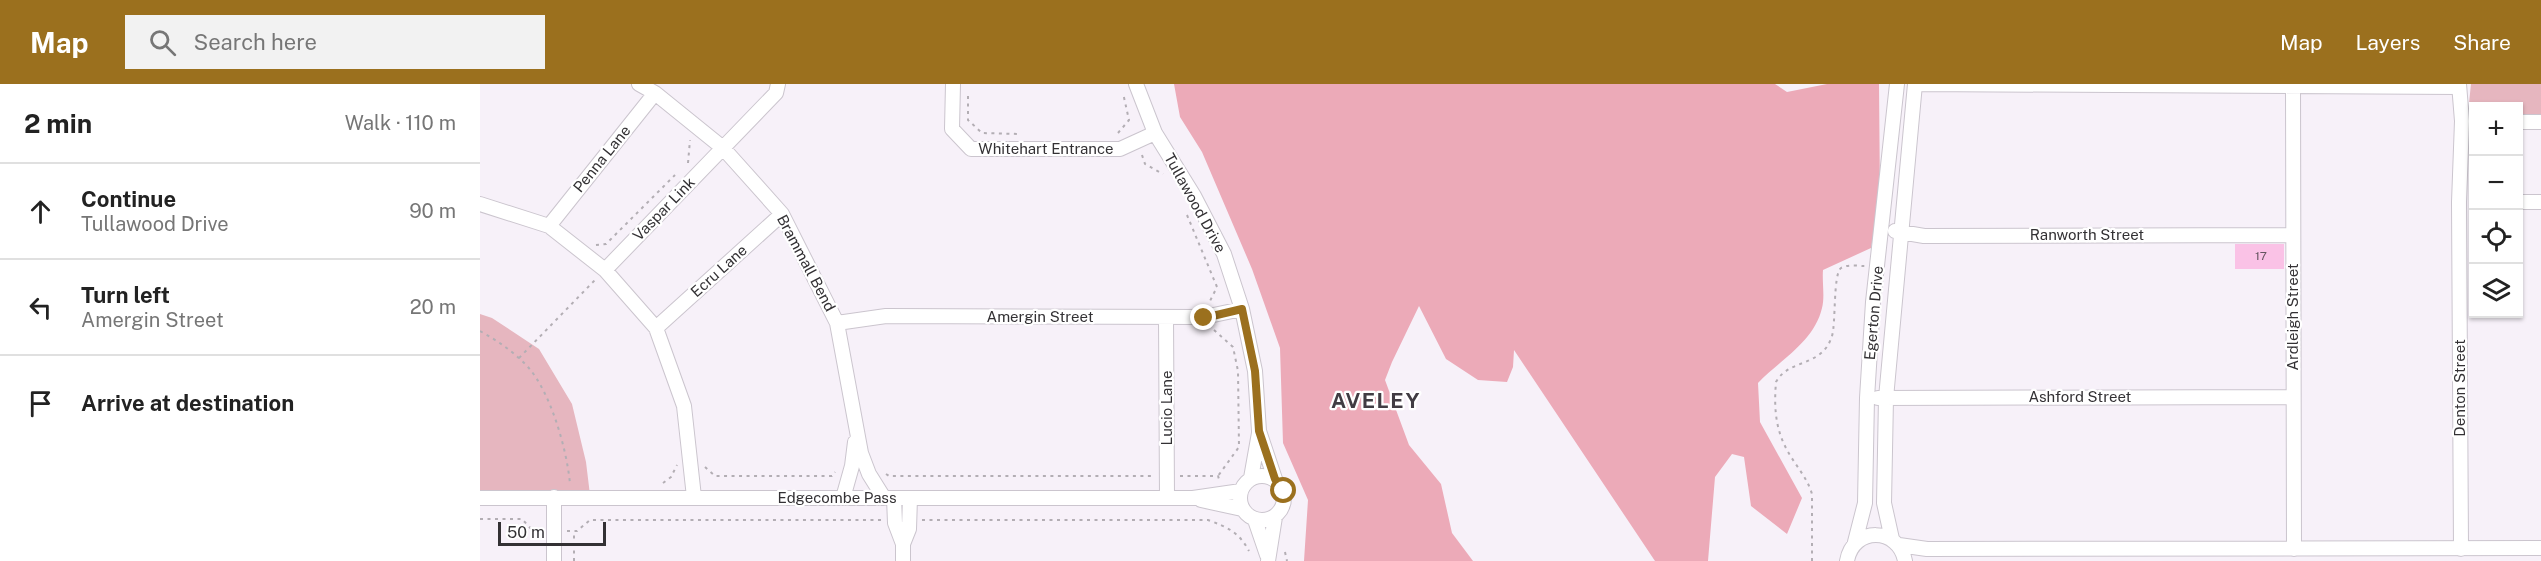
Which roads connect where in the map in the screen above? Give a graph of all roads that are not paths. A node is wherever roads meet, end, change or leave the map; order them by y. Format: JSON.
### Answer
{"nodes":[{"id":1,"x":639,"y":84,"type":"edge"},
{"id":2,"x":778,"y":84,"type":"edge"},
{"id":3,"x":953,"y":84,"type":"edge"},
{"id":4,"x":1136,"y":84,"type":"edge"},
{"id":5,"x":1897,"y":84,"type":"edge"},
{"id":6,"x":1915,"y":84,"type":"edge"},
{"id":7,"x":1920,"y":84,"type":"edge"},
{"id":8,"x":2293,"y":85,"type":"edge"},
{"id":9,"x":2376,"y":85,"type":"edge"},
{"id":10,"x":2458,"y":86,"type":"edge"},
{"id":11,"x":655,"y":93,"type":"junction"},
{"id":12,"x":2468,"y":122,"type":"edge"},
{"id":13,"x":2523,"y":122,"type":"edge"},
{"id":14,"x":2541,"y":122,"type":"edge"},
{"id":15,"x":1155,"y":133,"type":"junction"},
{"id":16,"x":723,"y":148,"type":"junction"},
{"id":17,"x":2466,"y":202,"type":"edge"},
{"id":18,"x":2523,"y":202,"type":"edge"},
{"id":19,"x":2541,"y":202,"type":"edge"},
{"id":20,"x":480,"y":204,"type":"edge"},
{"id":21,"x":782,"y":214,"type":"junction"},
{"id":22,"x":549,"y":226,"type":"junction"},
{"id":23,"x":1881,"y":228,"type":"junction"},
{"id":24,"x":1902,"y":232,"type":"junction"},
{"id":25,"x":2293,"y":235,"type":"junction"},
{"id":26,"x":605,"y":270,"type":"junction"},
{"id":27,"x":1242,"y":309,"type":"junction"},
{"id":28,"x":1166,"y":317,"type":"junction"},
{"id":29,"x":837,"y":323,"type":"junction"},
{"id":30,"x":656,"y":328,"type":"junction"},
{"id":31,"x":2293,"y":397,"type":"junction"},
{"id":32,"x":1867,"y":398,"type":"junction"},
{"id":33,"x":1886,"y":398,"type":"junction"},
{"id":34,"x":1259,"y":431,"type":"junction"},
{"id":35,"x":859,"y":466,"type":"junction"},
{"id":36,"x":1251,"y":478,"type":"junction"},
{"id":37,"x":1275,"y":479,"type":"junction"},
{"id":38,"x":1241,"y":491,"type":"junction"},
{"id":39,"x":554,"y":497,"type":"junction"},
{"id":40,"x":694,"y":497,"type":"junction"},
{"id":41,"x":480,"y":498,"type":"edge"},
{"id":42,"x":843,"y":498,"type":"junction"},
{"id":43,"x":889,"y":498,"type":"junction"},
{"id":44,"x":910,"y":498,"type":"junction"},
{"id":45,"x":1167,"y":498,"type":"junction"},
{"id":46,"x":1221,"y":499,"type":"junction"},
{"id":47,"x":1242,"y":509,"type":"junction"},
{"id":48,"x":1275,"y":517,"type":"junction"},
{"id":49,"x":1255,"y":519,"type":"junction"},
{"id":50,"x":1896,"y":542,"type":"junction"},
{"id":51,"x":1856,"y":543,"type":"junction"},
{"id":52,"x":903,"y":544,"type":"junction"},
{"id":53,"x":2541,"y":548,"type":"edge"},
{"id":54,"x":2294,"y":549,"type":"junction"},
{"id":55,"x":2461,"y":549,"type":"junction"},
{"id":56,"x":1268,"y":559,"type":"edge"},
{"id":57,"x":554,"y":561,"type":"edge"},
{"id":58,"x":903,"y":561,"type":"edge"},
{"id":59,"x":1847,"y":561,"type":"edge"},
{"id":60,"x":1905,"y":561,"type":"edge"}],
"edges":[{"from":1,"to":11,"type":"street","name":"Brammall Bend"},
{"from":2,"to":16,"type":"street","name":"Vaspar Link"},
{"from":3,"to":15,"type":"street","name":"Whitehart Entrance"},
{"from":4,"to":15,"type":"street","name":"Tullawood Drive"},
{"from":5,"to":23,"type":"street","name":"Egerton Drive"},
{"from":6,"to":24,"type":"street","name":"Egerton Drive"},
{"from":7,"to":8,"type":"street"},
{"from":8,"to":9,"type":"street"},
{"from":8,"to":25,"type":"street","name":"Ardleigh Street"},
{"from":9,"to":10,"type":"street"},
{"from":10,"to":12,"type":"street","name":"Denton Street"},
{"from":11,"to":16,"type":"street","name":"Brammall Bend"},
{"from":11,"to":22,"type":"street","name":"Penna Lane"},
{"from":12,"to":17,"type":"street","name":"Denton Street"},
{"from":13,"to":14,"type":"street"},
{"from":15,"to":27,"type":"street","name":"Tullawood Drive"},
{"from":16,"to":21,"type":"street","name":"Brammall Bend"},
{"from":16,"to":26,"type":"street","name":"Vaspar Link"},
{"from":17,"to":55,"type":"street","name":"Denton Street"},
{"from":18,"to":19,"type":"street"},
{"from":20,"to":22,"type":"street"},
{"from":21,"to":29,"type":"street","name":"Brammall Bend"},
{"from":21,"to":30,"type":"street","name":"Ecru Lane"},
{"from":22,"to":26,"type":"street"},
{"from":23,"to":24,"type":"street","name":"Ranworth Street"},
{"from":23,"to":32,"type":"street","name":"Egerton Drive"},
{"from":24,"to":25,"type":"street","name":"Ranworth Street"},
{"from":24,"to":33,"type":"street","name":"Egerton Drive"},
{"from":25,"to":31,"type":"street","name":"Ardleigh Street"},
{"from":26,"to":30,"type":"street"},
{"from":27,"to":28,"type":"street","name":"Amergin Street"},
{"from":27,"to":34,"type":"street","name":"Tullawood Drive"},
{"from":28,"to":29,"type":"street","name":"Amergin Street"},
{"from":28,"to":45,"type":"street","name":"Lucio Lane"},
{"from":29,"to":35,"type":"street","name":"Brammall Bend"},
{"from":30,"to":40,"type":"street"},
{"from":31,"to":33,"type":"street","name":"Ashford Street"},
{"from":31,"to":54,"type":"street","name":"Ardleigh Street"},
{"from":32,"to":33,"type":"street","name":"Ashford Street"},
{"from":32,"to":51,"type":"street","name":"Egerton Drive"},
{"from":33,"to":50,"type":"street","name":"Egerton Drive"},
{"from":34,"to":36,"type":"street","name":"Tullawood Drive"},
{"from":34,"to":37,"type":"street","name":"Tullawood Drive"},
{"from":35,"to":42,"type":"street"},
{"from":35,"to":43,"type":"street","name":"Brammall Bend"},
{"from":36,"to":37,"type":"street"},
{"from":36,"to":38,"type":"street"},
{"from":37,"to":48,"type":"street"},
{"from":38,"to":46,"type":"street","name":"Edgecombe Pass"},
{"from":38,"to":47,"type":"street"},
{"from":39,"to":40,"type":"street","name":"Edgecombe Pass"},
{"from":39,"to":41,"type":"street","name":"Edgecombe Pass"},
{"from":39,"to":57,"type":"street"},
{"from":40,"to":42,"type":"street","name":"Edgecombe Pass"},
{"from":42,"to":43,"type":"street","name":"Edgecombe Pass"},
{"from":43,"to":44,"type":"street","name":"Edgecombe Pass"},
{"from":43,"to":52,"type":"street"},
{"from":44,"to":45,"type":"street","name":"Edgecombe Pass"},
{"from":44,"to":52,"type":"street"},
{"from":45,"to":46,"type":"street","name":"Edgecombe Pass"},
{"from":46,"to":47,"type":"street","name":"Edgecombe Pass"},
{"from":47,"to":49,"type":"street"},
{"from":48,"to":49,"type":"street"},
{"from":48,"to":56,"type":"street"},
{"from":49,"to":56,"type":"street"},
{"from":50,"to":51,"type":"street"},
{"from":50,"to":54,"type":"street"},
{"from":50,"to":60,"type":"street","name":"Egerton Drive"},
{"from":51,"to":59,"type":"street","name":"Egerton Drive"},
{"from":52,"to":58,"type":"street"},
{"from":53,"to":55,"type":"street"},
{"from":54,"to":55,"type":"street"}]}
